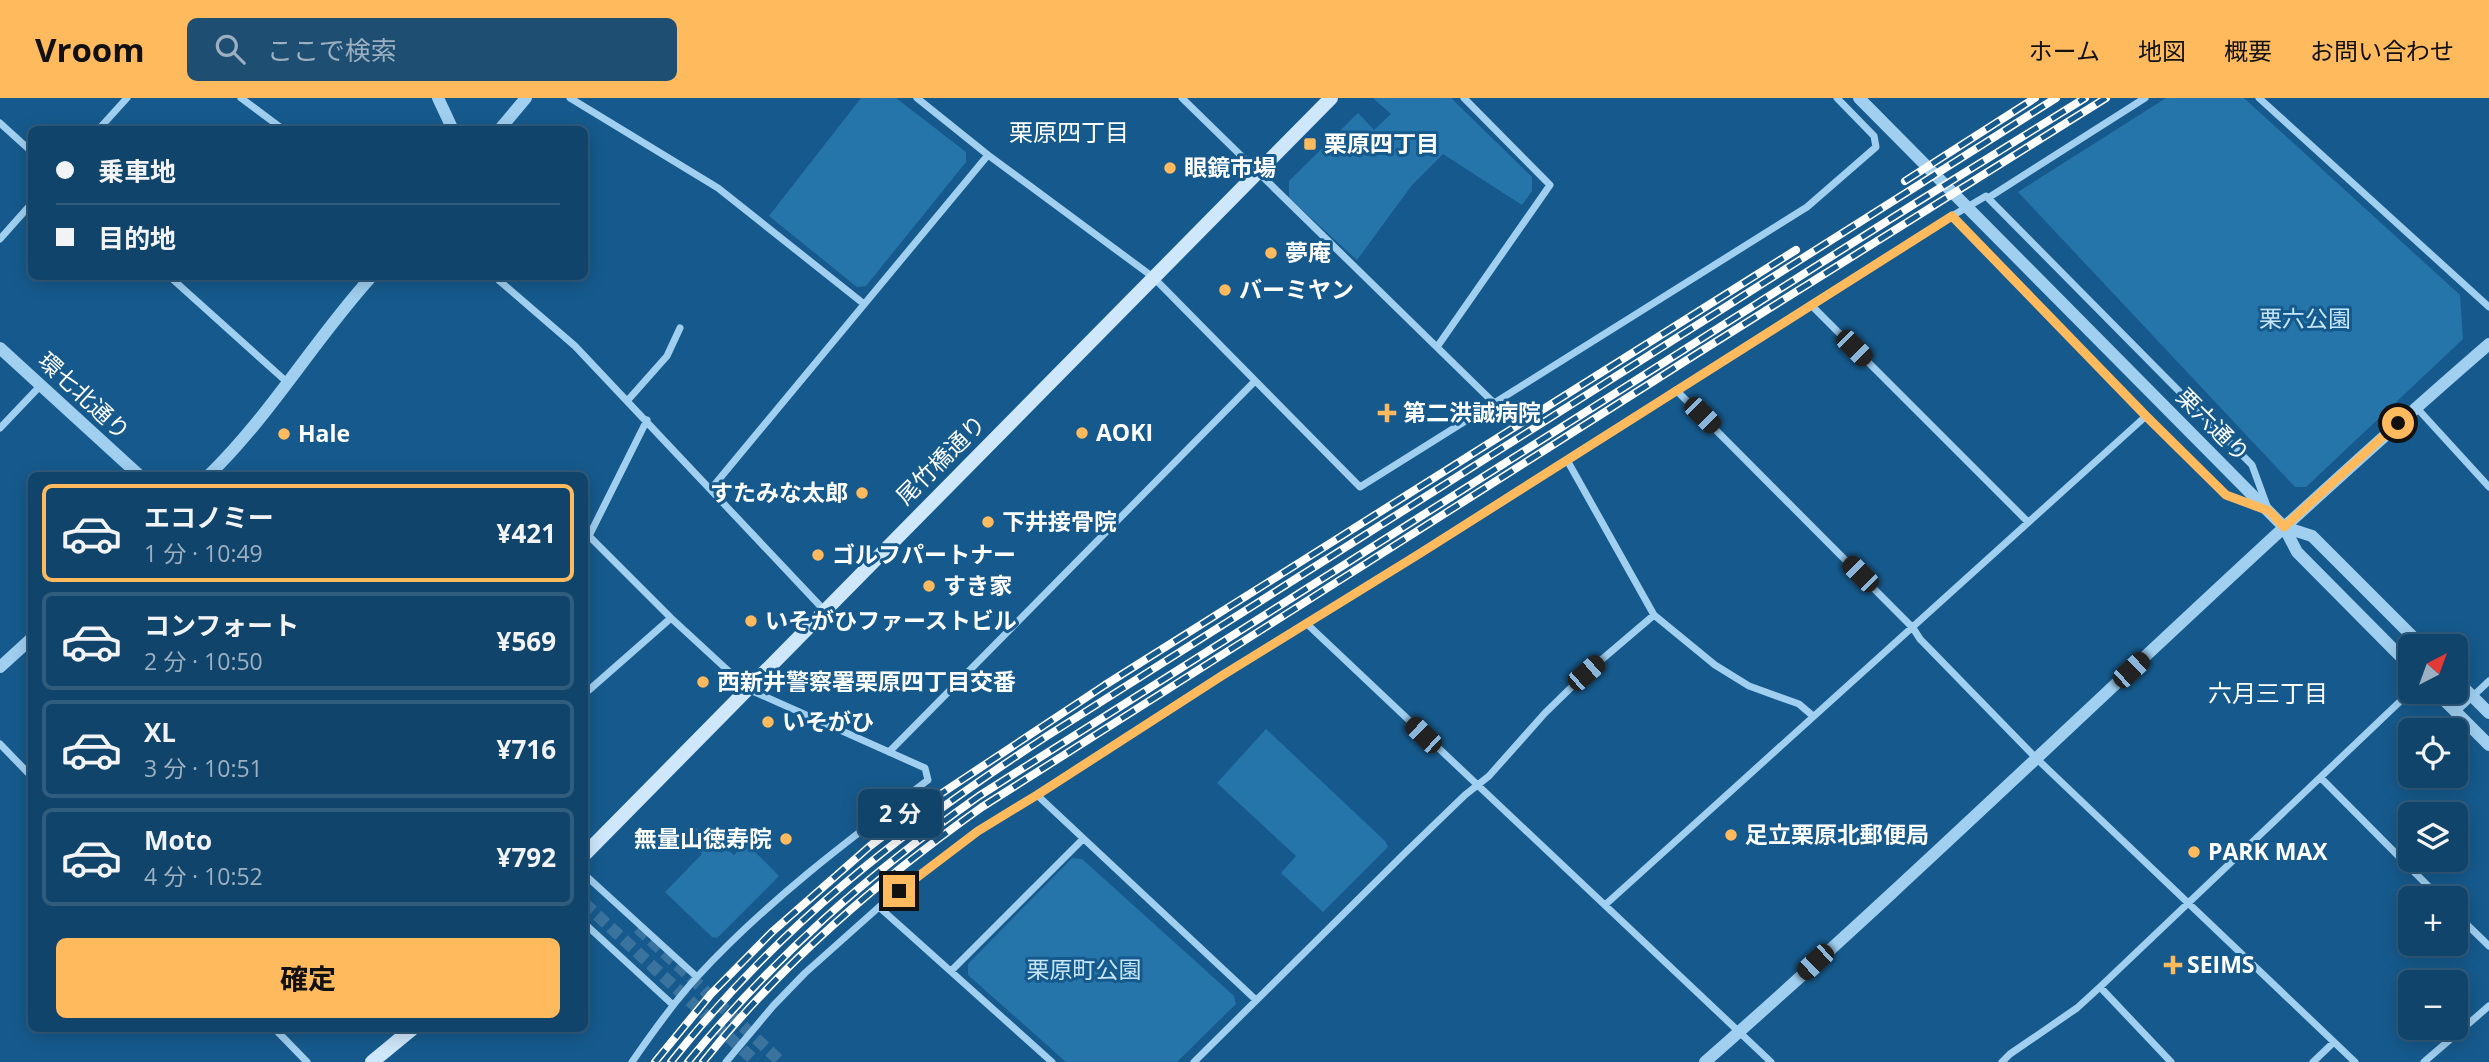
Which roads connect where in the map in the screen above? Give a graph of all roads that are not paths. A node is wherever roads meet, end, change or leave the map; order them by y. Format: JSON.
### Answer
{"nodes":[{"id":1,"x":127,"y":98,"type":"edge"},
{"id":2,"x":241,"y":98,"type":"edge"},
{"id":3,"x":438,"y":98,"type":"edge"},
{"id":4,"x":527,"y":98,"type":"edge"},
{"id":5,"x":570,"y":98,"type":"edge"},
{"id":6,"x":917,"y":98,"type":"edge"},
{"id":7,"x":1182,"y":98,"type":"edge"},
{"id":8,"x":1331,"y":98,"type":"edge"},
{"id":9,"x":1464,"y":98,"type":"edge"},
{"id":10,"x":1837,"y":98,"type":"edge"},
{"id":11,"x":1859,"y":98,"type":"edge"},
{"id":12,"x":2145,"y":98,"type":"edge"},
{"id":13,"x":2259,"y":98,"type":"edge"},
{"id":14,"x":0,"y":123,"type":"edge"},
{"id":15,"x":102,"y":126,"type":"edge"},
{"id":16,"x":279,"y":126,"type":"edge"},
{"id":17,"x":451,"y":126,"type":"edge"},
{"id":18,"x":502,"y":126,"type":"edge"},
{"id":19,"x":28,"y":148,"type":"edge"},
{"id":20,"x":988,"y":155,"type":"junction"},
{"id":21,"x":1257,"y":172,"type":"junction"},
{"id":22,"x":1988,"y":198,"type":"junction"},
{"id":23,"x":28,"y":208,"type":"edge"},
{"id":24,"x":1952,"y":216,"type":"junction"},
{"id":25,"x":0,"y":239,"type":"edge"},
{"id":26,"x":1153,"y":277,"type":"junction"},
{"id":27,"x":173,"y":280,"type":"edge"},
{"id":28,"x":368,"y":280,"type":"edge"},
{"id":29,"x":499,"y":280,"type":"edge"},
{"id":30,"x":864,"y":304,"type":"junction"},
{"id":31,"x":1811,"y":305,"type":"junction"},
{"id":32,"x":2489,"y":307,"type":"edge"},
{"id":33,"x":680,"y":328,"type":"dead end"},
{"id":34,"x":2489,"y":344,"type":"edge"},
{"id":35,"x":1437,"y":347,"type":"junction"},
{"id":36,"x":0,"y":348,"type":"edge"},
{"id":37,"x":1255,"y":381,"type":"junction"},
{"id":38,"x":288,"y":383,"type":"junction"},
{"id":39,"x":41,"y":385,"type":"junction"},
{"id":40,"x":1676,"y":390,"type":"junction"},
{"id":41,"x":628,"y":400,"type":"junction"},
{"id":42,"x":1493,"y":402,"type":"junction"},
{"id":43,"x":2416,"y":407,"type":"junction"},
{"id":44,"x":2146,"y":416,"type":"junction"},
{"id":45,"x":647,"y":420,"type":"junction"},
{"id":46,"x":0,"y":428,"type":"edge"},
{"id":47,"x":1567,"y":460,"type":"junction"},
{"id":48,"x":136,"y":472,"type":"edge"},
{"id":49,"x":212,"y":472,"type":"edge"},
{"id":50,"x":2489,"y":487,"type":"edge"},
{"id":51,"x":711,"y":489,"type":"junction"},
{"id":52,"x":2269,"y":511,"type":"junction"},
{"id":53,"x":2028,"y":522,"type":"junction"},
{"id":54,"x":2284,"y":527,"type":"junction"},
{"id":55,"x":824,"y":610,"type":"junction"},
{"id":56,"x":1654,"y":615,"type":"junction"},
{"id":57,"x":671,"y":618,"type":"junction"},
{"id":58,"x":1306,"y":623,"type":"junction"},
{"id":59,"x":1913,"y":628,"type":"junction"},
{"id":60,"x":2410,"y":634,"type":"edge"},
{"id":61,"x":28,"y":642,"type":"edge"},
{"id":62,"x":2398,"y":654,"type":"edge"},
{"id":63,"x":0,"y":667,"type":"edge"},
{"id":64,"x":2489,"y":681,"type":"edge"},
{"id":65,"x":748,"y":689,"type":"junction"},
{"id":66,"x":588,"y":690,"type":"edge"},
{"id":67,"x":2468,"y":692,"type":"edge"},
{"id":68,"x":2473,"y":697,"type":"junction"},
{"id":69,"x":2398,"y":704,"type":"edge"},
{"id":70,"x":2448,"y":704,"type":"edge"},
{"id":71,"x":2456,"y":712,"type":"junction"},
{"id":72,"x":2489,"y":713,"type":"edge"},
{"id":73,"x":1813,"y":716,"type":"junction"},
{"id":74,"x":0,"y":744,"type":"edge"},
{"id":75,"x":2489,"y":745,"type":"edge"},
{"id":76,"x":889,"y":752,"type":"junction"},
{"id":77,"x":2036,"y":758,"type":"junction"},
{"id":78,"x":28,"y":773,"type":"edge"},
{"id":79,"x":2321,"y":778,"type":"junction"},
{"id":80,"x":1477,"y":786,"type":"junction"},
{"id":81,"x":1037,"y":795,"type":"junction"},
{"id":82,"x":1083,"y":839,"type":"junction"},
{"id":83,"x":588,"y":851,"type":"edge"},
{"id":84,"x":588,"y":878,"type":"edge"},
{"id":85,"x":2428,"y":886,"type":"edge"},
{"id":86,"x":2188,"y":903,"type":"junction"},
{"id":87,"x":1605,"y":905,"type":"junction"},
{"id":88,"x":879,"y":907,"type":"junction"},
{"id":89,"x":2468,"y":926,"type":"edge"},
{"id":90,"x":588,"y":927,"type":"edge"},
{"id":91,"x":2489,"y":946,"type":"edge"},
{"id":92,"x":951,"y":971,"type":"junction"},
{"id":93,"x":697,"y":977,"type":"junction"},
{"id":94,"x":2100,"y":987,"type":"junction"},
{"id":95,"x":1256,"y":1000,"type":"junction"},
{"id":96,"x":673,"y":1005,"type":"junction"},
{"id":97,"x":2489,"y":1006,"type":"edge"},
{"id":98,"x":278,"y":1032,"type":"edge"},
{"id":99,"x":408,"y":1032,"type":"edge"},
{"id":100,"x":1739,"y":1032,"type":"junction"},
{"id":101,"x":2334,"y":1042,"type":"junction"},
{"id":102,"x":729,"y":1061,"type":"edge"},
{"id":103,"x":307,"y":1062,"type":"edge"},
{"id":104,"x":372,"y":1062,"type":"edge"},
{"id":105,"x":632,"y":1062,"type":"edge"},
{"id":106,"x":1052,"y":1062,"type":"edge"},
{"id":107,"x":1194,"y":1062,"type":"edge"},
{"id":108,"x":1705,"y":1062,"type":"edge"},
{"id":109,"x":1771,"y":1062,"type":"edge"},
{"id":110,"x":2002,"y":1062,"type":"edge"},
{"id":111,"x":2171,"y":1062,"type":"edge"},
{"id":112,"x":2313,"y":1062,"type":"edge"},
{"id":113,"x":2355,"y":1062,"type":"edge"},
{"id":114,"x":2424,"y":1062,"type":"edge"}],
"edges":[{"from":1,"to":15,"type":"street"},
{"from":2,"to":16,"type":"street"},
{"from":3,"to":17,"type":"street"},
{"from":4,"to":18,"type":"street"},
{"from":5,"to":30,"type":"street"},
{"from":6,"to":20,"type":"street"},
{"from":7,"to":21,"type":"street"},
{"from":8,"to":21,"type":"main road","name":"尾竹橋通り"},
{"from":9,"to":35,"type":"street"},
{"from":10,"to":42,"type":"street"},
{"from":11,"to":52,"type":"street","name":"栗六通り"},
{"from":12,"to":22,"type":"street"},
{"from":13,"to":32,"type":"street"},
{"from":14,"to":19,"type":"street"},
{"from":20,"to":26,"type":"street"},
{"from":20,"to":30,"type":"street"},
{"from":21,"to":26,"type":"main road","name":"尾竹橋通り"},
{"from":21,"to":35,"type":"street"},
{"from":22,"to":24,"type":"street"},
{"from":22,"to":52,"type":"street"},
{"from":23,"to":25,"type":"street"},
{"from":24,"to":31,"type":"street"},
{"from":24,"to":44,"type":"street"},
{"from":26,"to":37,"type":"street"},
{"from":26,"to":55,"type":"main road","name":"尾竹橋通り"},
{"from":27,"to":38,"type":"street"},
{"from":28,"to":38,"type":"street"},
{"from":29,"to":41,"type":"street"},
{"from":30,"to":51,"type":"street"},
{"from":31,"to":40,"type":"street"},
{"from":31,"to":53,"type":"street"},
{"from":33,"to":41,"type":"street"},
{"from":34,"to":43,"type":"street"},
{"from":35,"to":42,"type":"street"},
{"from":36,"to":39,"type":"street","name":"環七北通り"},
{"from":37,"to":42,"type":"street"},
{"from":37,"to":76,"type":"street"},
{"from":38,"to":49,"type":"street"},
{"from":39,"to":46,"type":"street"},
{"from":39,"to":48,"type":"street","name":"環七北通り"},
{"from":40,"to":47,"type":"street"},
{"from":40,"to":59,"type":"street"},
{"from":41,"to":45,"type":"street"},
{"from":43,"to":50,"type":"street"},
{"from":43,"to":54,"type":"street"},
{"from":44,"to":52,"type":"street"},
{"from":44,"to":53,"type":"street"},
{"from":45,"to":51,"type":"street"},
{"from":45,"to":57,"type":"street"},
{"from":47,"to":56,"type":"street"},
{"from":47,"to":58,"type":"street"},
{"from":51,"to":55,"type":"street"},
{"from":52,"to":54,"type":"street","name":"栗六通り"},
{"from":53,"to":59,"type":"street"},
{"from":54,"to":60,"type":"street","name":"栗六通り"},
{"from":54,"to":62,"type":"street","name":"栗六通り"},
{"from":54,"to":77,"type":"street"},
{"from":55,"to":65,"type":"main road","name":"尾竹橋通り"},
{"from":56,"to":73,"type":"street"},
{"from":56,"to":80,"type":"street"},
{"from":57,"to":65,"type":"street"},
{"from":57,"to":66,"type":"street"},
{"from":58,"to":80,"type":"street"},
{"from":58,"to":81,"type":"street"},
{"from":59,"to":73,"type":"street"},
{"from":59,"to":77,"type":"street"},
{"from":61,"to":63,"type":"street"},
{"from":64,"to":68,"type":"street"},
{"from":65,"to":76,"type":"street"},
{"from":65,"to":83,"type":"main road","name":"尾竹橋通り"},
{"from":67,"to":68,"type":"street"},
{"from":68,"to":71,"type":"street"},
{"from":68,"to":72,"type":"street"},
{"from":69,"to":79,"type":"street"},
{"from":70,"to":71,"type":"street"},
{"from":71,"to":75,"type":"street"},
{"from":73,"to":87,"type":"street"},
{"from":74,"to":78,"type":"street"},
{"from":76,"to":93,"type":"street"},
{"from":77,"to":86,"type":"street"},
{"from":77,"to":100,"type":"street"},
{"from":79,"to":85,"type":"street"},
{"from":79,"to":86,"type":"street"},
{"from":80,"to":87,"type":"street"},
{"from":80,"to":95,"type":"street"},
{"from":81,"to":82,"type":"street"},
{"from":81,"to":88,"type":"street"},
{"from":82,"to":92,"type":"street"},
{"from":82,"to":95,"type":"street"},
{"from":84,"to":93,"type":"street"},
{"from":86,"to":94,"type":"street"},
{"from":86,"to":101,"type":"street"},
{"from":87,"to":100,"type":"street"},
{"from":88,"to":92,"type":"street"},
{"from":88,"to":102,"type":"street"},
{"from":89,"to":91,"type":"street"},
{"from":90,"to":96,"type":"street"},
{"from":92,"to":106,"type":"street"},
{"from":93,"to":96,"type":"street"},
{"from":94,"to":110,"type":"street"},
{"from":94,"to":111,"type":"street"},
{"from":95,"to":107,"type":"street"},
{"from":96,"to":105,"type":"street"},
{"from":97,"to":114,"type":"street"},
{"from":98,"to":103,"type":"street"},
{"from":99,"to":104,"type":"main road"},
{"from":100,"to":108,"type":"street"},
{"from":100,"to":109,"type":"street"},
{"from":101,"to":112,"type":"street"},
{"from":101,"to":113,"type":"street"}]}
